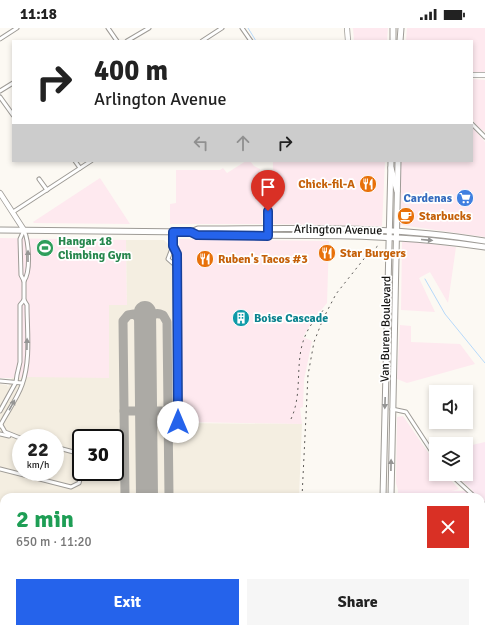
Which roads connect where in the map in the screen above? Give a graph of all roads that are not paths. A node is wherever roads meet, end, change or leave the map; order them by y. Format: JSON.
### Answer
{"nodes":[{"id":1,"x":17,"y":28,"type":"edge"},
{"id":2,"x":108,"y":28,"type":"edge"},
{"id":3,"x":149,"y":28,"type":"edge"},
{"id":4,"x":222,"y":28,"type":"edge"},
{"id":5,"x":242,"y":28,"type":"edge"},
{"id":6,"x":347,"y":28,"type":"edge"},
{"id":7,"x":393,"y":28,"type":"edge"},
{"id":8,"x":401,"y":28,"type":"edge"},
{"id":9,"x":0,"y":39,"type":"edge"},
{"id":10,"x":116,"y":40,"type":"edge"},
{"id":11,"x":129,"y":40,"type":"edge"},
{"id":12,"x":204,"y":40,"type":"edge"},
{"id":13,"x":250,"y":40,"type":"edge"},
{"id":14,"x":348,"y":40,"type":"edge"},
{"id":15,"x":393,"y":40,"type":"edge"},
{"id":16,"x":400,"y":40,"type":"edge"},
{"id":17,"x":473,"y":75,"type":"edge"},
{"id":18,"x":485,"y":75,"type":"edge"},
{"id":19,"x":12,"y":84,"type":"edge"},
{"id":20,"x":0,"y":91,"type":"edge"},
{"id":21,"x":0,"y":97,"type":"edge"},
{"id":22,"x":12,"y":114,"type":"edge"},
{"id":23,"x":473,"y":125,"type":"edge"},
{"id":24,"x":485,"y":137,"type":"edge"},
{"id":25,"x":76,"y":162,"type":"edge"},
{"id":26,"x":89,"y":162,"type":"edge"},
{"id":27,"x":390,"y":162,"type":"edge"},
{"id":28,"x":395,"y":162,"type":"edge"},
{"id":29,"x":398,"y":162,"type":"edge"},
{"id":30,"x":390,"y":167,"type":"junction"},
{"id":31,"x":398,"y":167,"type":"junction"},
{"id":32,"x":80,"y":168,"type":"junction"},
{"id":33,"x":265,"y":176,"type":"dead end"},
{"id":34,"x":39,"y":179,"type":"dead end"},
{"id":35,"x":47,"y":190,"type":"junction"},
{"id":36,"x":398,"y":191,"type":"junction"},
{"id":37,"x":0,"y":193,"type":"edge"},
{"id":38,"x":13,"y":212,"type":"junction"},
{"id":39,"x":268,"y":229,"type":"junction"},
{"id":40,"x":0,"y":230,"type":"edge"},
{"id":41,"x":24,"y":230,"type":"junction"},
{"id":42,"x":388,"y":230,"type":"junction"},
{"id":43,"x":397,"y":231,"type":"junction"},
{"id":44,"x":173,"y":232,"type":"junction"},
{"id":45,"x":191,"y":232,"type":"junction"},
{"id":46,"x":268,"y":236,"type":"junction"},
{"id":47,"x":388,"y":238,"type":"junction"},
{"id":48,"x":397,"y":238,"type":"junction"},
{"id":49,"x":485,"y":241,"type":"edge"},
{"id":50,"x":173,"y":246,"type":"junction"},
{"id":51,"x":485,"y":246,"type":"edge"},
{"id":52,"x":177,"y":267,"type":"junction"},
{"id":53,"x":24,"y":281,"type":"junction"},
{"id":54,"x":24,"y":300,"type":"junction"},
{"id":55,"x":0,"y":381,"type":"edge"},
{"id":56,"x":16,"y":382,"type":"junction"},
{"id":57,"x":22,"y":383,"type":"junction"},
{"id":58,"x":392,"y":409,"type":"junction"},
{"id":59,"x":0,"y":411,"type":"edge"},
{"id":60,"x":178,"y":422,"type":"dead end"},
{"id":61,"x":0,"y":425,"type":"edge"},
{"id":62,"x":0,"y":434,"type":"edge"},
{"id":63,"x":12,"y":435,"type":"edge"},
{"id":64,"x":12,"y":436,"type":"edge"},
{"id":65,"x":429,"y":447,"type":"edge"},
{"id":66,"x":0,"y":469,"type":"edge"},
{"id":67,"x":79,"y":481,"type":"edge"},
{"id":68,"x":458,"y":481,"type":"edge"},
{"id":69,"x":383,"y":493,"type":"edge"},
{"id":70,"x":391,"y":493,"type":"edge"},
{"id":71,"x":471,"y":493,"type":"edge"}],
"edges":[{"from":1,"to":9,"type":"street"},
{"from":2,"to":10,"type":"street"},
{"from":3,"to":11,"type":"street"},
{"from":4,"to":12,"type":"street"},
{"from":5,"to":13,"type":"street"},
{"from":6,"to":14,"type":"street"},
{"from":7,"to":15,"type":"main road"},
{"from":8,"to":16,"type":"main road"},
{"from":17,"to":18,"type":"street"},
{"from":19,"to":20,"type":"street"},
{"from":21,"to":22,"type":"street"},
{"from":23,"to":24,"type":"street"},
{"from":25,"to":32,"type":"street"},
{"from":26,"to":32,"type":"street"},
{"from":27,"to":30,"type":"main road","name":"Van Buren Boulevard"},
{"from":28,"to":31,"type":"main road"},
{"from":29,"to":31,"type":"main road","name":"Van Buren Boulevard"},
{"from":30,"to":36,"type":"main road"},
{"from":30,"to":42,"type":"main road","name":"Van Buren Boulevard"},
{"from":31,"to":36,"type":"main road","name":"Van Buren Boulevard"},
{"from":32,"to":35,"type":"street"},
{"from":33,"to":39,"type":"street"},
{"from":34,"to":35,"type":"street"},
{"from":35,"to":38,"type":"street"},
{"from":36,"to":43,"type":"main road","name":"Van Buren Boulevard"},
{"from":37,"to":38,"type":"street"},
{"from":38,"to":41,"type":"street"},
{"from":39,"to":42,"type":"main road","name":"Arlington Avenue"},
{"from":39,"to":45,"type":"main road","name":"Arlington Avenue"},
{"from":39,"to":46,"type":"street"},
{"from":40,"to":41,"type":"main road","name":"Arlington Avenue"},
{"from":41,"to":44,"type":"main road","name":"Arlington Avenue"},
{"from":41,"to":53,"type":"street"},
{"from":53,"to":41,"type":"street","one_way":true},
{"from":42,"to":43,"type":"main road","name":"Arlington Avenue"},
{"from":42,"to":47,"type":"main road","name":"Van Buren Boulevard"},
{"from":43,"to":48,"type":"main road","name":"Van Buren Boulevard"},
{"from":43,"to":49,"type":"main road","name":"Arlington Avenue"},
{"from":44,"to":45,"type":"main road","name":"Arlington Avenue"},
{"from":44,"to":50,"type":"street"},
{"from":45,"to":46,"type":"main road","name":"Arlington Avenue"},
{"from":46,"to":47,"type":"main road","name":"Arlington Avenue"},
{"from":47,"to":48,"type":"main road","name":"Arlington Avenue"},
{"from":47,"to":69,"type":"main road","name":"Van Buren Boulevard","one_way":true},
{"from":48,"to":51,"type":"main road","name":"Arlington Avenue","one_way":true},
{"from":48,"to":58,"type":"main road","name":"Van Buren Boulevard"},
{"from":50,"to":52,"type":"street"},
{"from":50,"to":52,"type":"street"},
{"from":52,"to":60,"type":"street"},
{"from":53,"to":54,"type":"street"},
{"from":54,"to":56,"type":"street"},
{"from":57,"to":54,"type":"street","one_way":true},
{"from":55,"to":56,"type":"street"},
{"from":56,"to":57,"type":"street"},
{"from":56,"to":59,"type":"street"},
{"from":61,"to":57,"type":"street","one_way":true},
{"from":58,"to":65,"type":"street"},
{"from":70,"to":58,"type":"main road","name":"Van Buren Boulevard","one_way":true},
{"from":61,"to":63,"type":"street"},
{"from":62,"to":64,"type":"street"},
{"from":66,"to":67,"type":"street"},
{"from":68,"to":71,"type":"street"}]}
